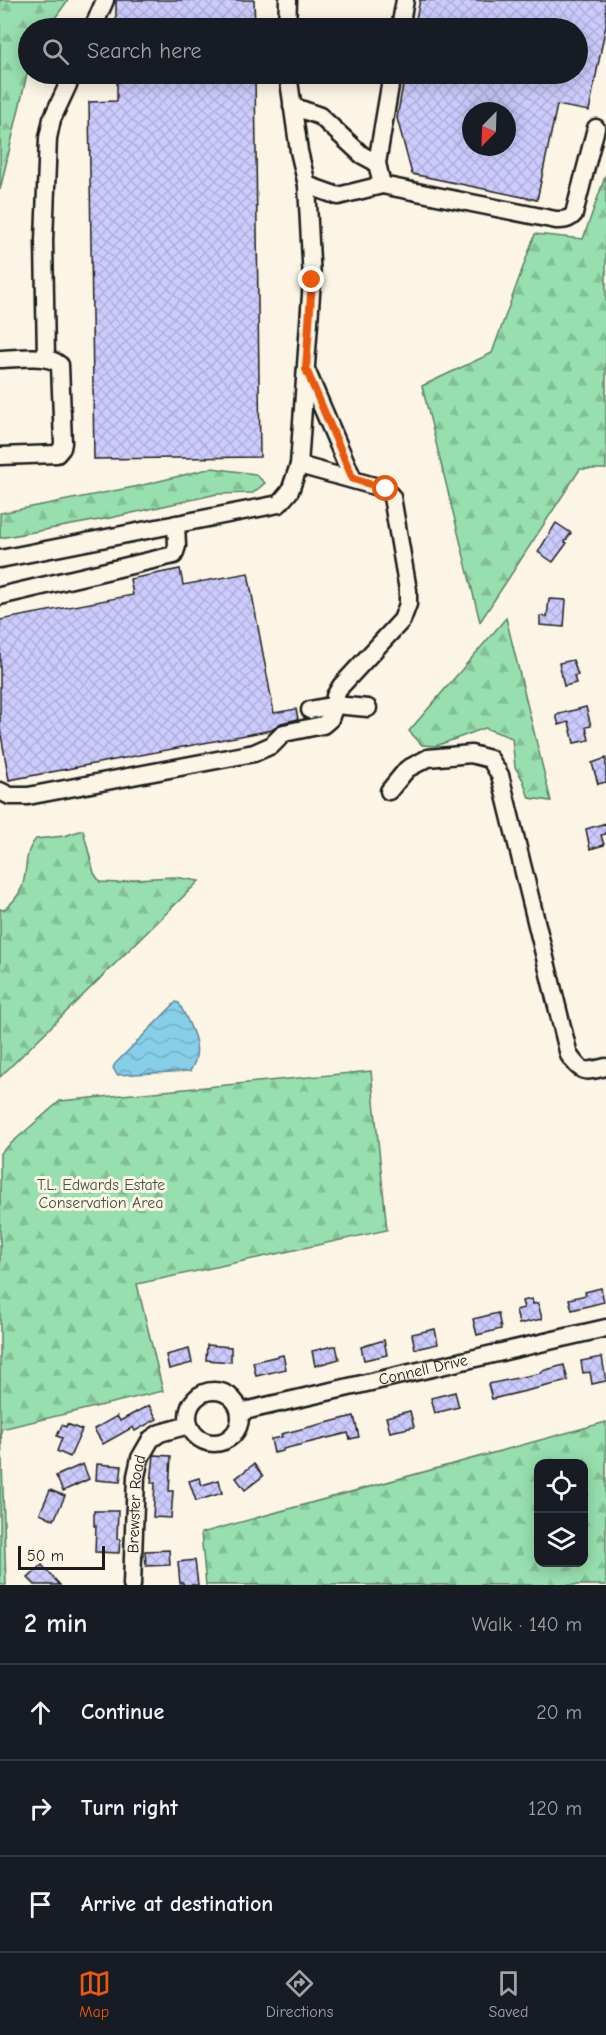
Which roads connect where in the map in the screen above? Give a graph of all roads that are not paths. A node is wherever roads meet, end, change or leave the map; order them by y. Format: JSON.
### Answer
{"nodes":[{"id":1,"x":105,"y":0,"type":"edge"},
{"id":2,"x":288,"y":0,"type":"edge"},
{"id":3,"x":405,"y":0,"type":"edge"},
{"id":4,"x":97,"y":18,"type":"edge"},
{"id":5,"x":287,"y":18,"type":"edge"},
{"id":6,"x":402,"y":18,"type":"edge"},
{"id":7,"x":68,"y":84,"type":"edge"},
{"id":8,"x":289,"y":84,"type":"edge"},
{"id":9,"x":390,"y":84,"type":"edge"},
{"id":10,"x":292,"y":106,"type":"junction"},
{"id":11,"x":596,"y":128,"type":"dead end"},
{"id":12,"x":376,"y":163,"type":"junction"},
{"id":13,"x":382,"y":184,"type":"junction"},
{"id":14,"x":307,"y":185,"type":"junction"},
{"id":15,"x":46,"y":358,"type":"junction"},
{"id":16,"x":0,"y":359,"type":"edge"},
{"id":17,"x":306,"y":369,"type":"junction"},
{"id":18,"x":0,"y":456,"type":"edge"},
{"id":19,"x":298,"y":465,"type":"junction"},
{"id":20,"x":353,"y":479,"type":"junction"},
{"id":21,"x":176,"y":524,"type":"junction"},
{"id":22,"x":0,"y":559,"type":"edge"},
{"id":23,"x":0,"y":596,"type":"edge"},
{"id":24,"x":335,"y":705,"type":"junction"},
{"id":25,"x":368,"y":708,"type":"dead end"},
{"id":26,"x":310,"y":710,"type":"dead end"},
{"id":27,"x":0,"y":791,"type":"edge"},
{"id":28,"x":389,"y":791,"type":"dead end"},
{"id":29,"x":606,"y":1067,"type":"edge"},
{"id":30,"x":606,"y":1328,"type":"edge"},
{"id":31,"x":240,"y":1412,"type":"junction"},
{"id":32,"x":189,"y":1425,"type":"junction"},
{"id":33,"x":132,"y":1585,"type":"edge"}],
"edges":[{"from":1,"to":4,"type":"street"},
{"from":2,"to":5,"type":"street"},
{"from":3,"to":6,"type":"street"},
{"from":7,"to":15,"type":"street"},
{"from":8,"to":10,"type":"street"},
{"from":9,"to":12,"type":"street"},
{"from":10,"to":12,"type":"street"},
{"from":10,"to":14,"type":"street"},
{"from":11,"to":13,"type":"street"},
{"from":12,"to":13,"type":"street"},
{"from":13,"to":14,"type":"street"},
{"from":14,"to":17,"type":"street"},
{"from":15,"to":16,"type":"street"},
{"from":15,"to":18,"type":"street"},
{"from":17,"to":19,"type":"street"},
{"from":17,"to":20,"type":"street"},
{"from":19,"to":20,"type":"street"},
{"from":19,"to":21,"type":"street"},
{"from":20,"to":24,"type":"street"},
{"from":21,"to":22,"type":"street"},
{"from":21,"to":23,"type":"street"},
{"from":24,"to":25,"type":"street"},
{"from":24,"to":26,"type":"street"},
{"from":24,"to":27,"type":"street"},
{"from":28,"to":29,"type":"street"},
{"from":30,"to":31,"type":"street","name":"Connell Drive"},
{"from":31,"to":32,"type":"street"},
{"from":31,"to":32,"type":"street"},
{"from":32,"to":33,"type":"street","name":"Brewster Road"}]}
